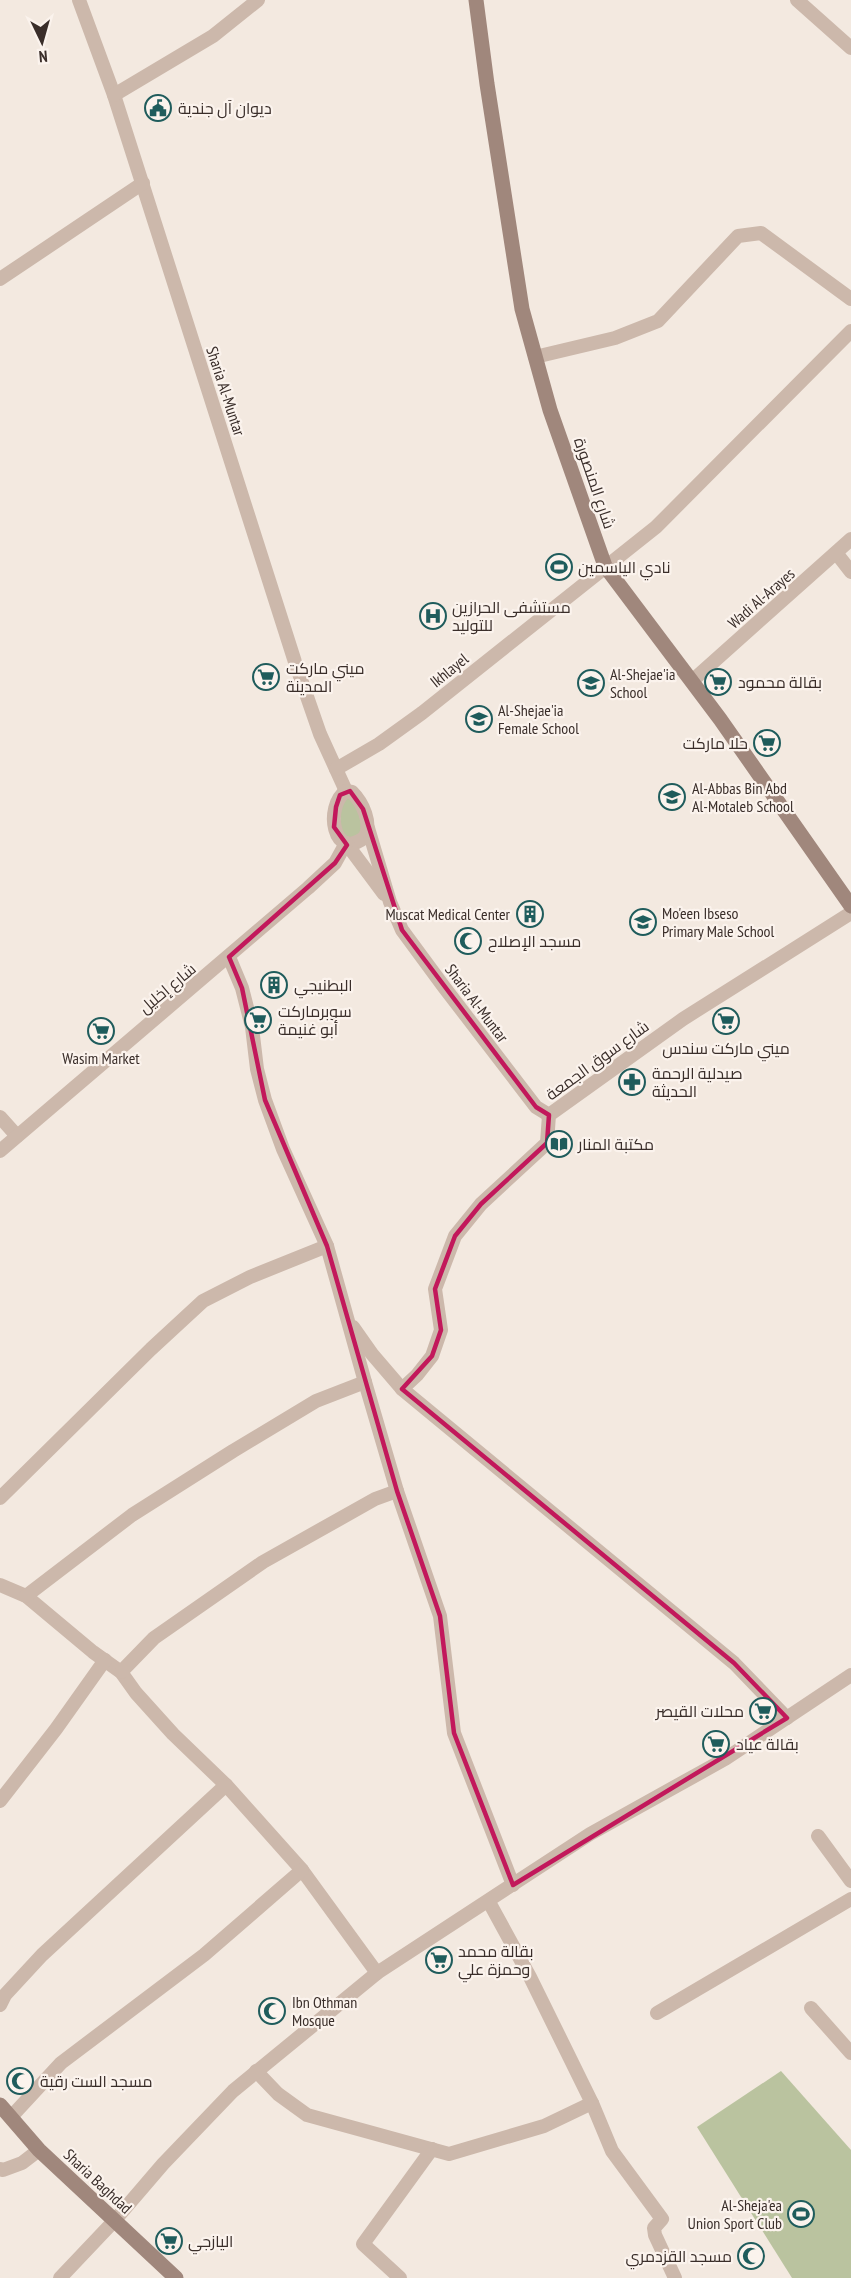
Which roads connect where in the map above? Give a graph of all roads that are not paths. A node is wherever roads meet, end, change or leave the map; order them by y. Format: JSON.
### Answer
{"nodes":[{"id":1,"x":79,"y":0,"type":"edge"},
{"id":2,"x":258,"y":0,"type":"edge"},
{"id":3,"x":476,"y":0,"type":"edge"},
{"id":4,"x":797,"y":0,"type":"edge"},
{"id":5,"x":851,"y":48,"type":"edge"},
{"id":6,"x":114,"y":95,"type":"junction"},
{"id":7,"x":143,"y":183,"type":"junction"},
{"id":8,"x":0,"y":279,"type":"edge"},
{"id":9,"x":851,"y":299,"type":"edge"},
{"id":10,"x":851,"y":331,"type":"edge"},
{"id":11,"x":536,"y":357,"type":"junction"},
{"id":12,"x":851,"y":540,"type":"edge"},
{"id":13,"x":837,"y":554,"type":"junction"},
{"id":14,"x":605,"y":566,"type":"junction"},
{"id":15,"x":851,"y":572,"type":"edge"},
{"id":16,"x":692,"y":681,"type":"junction"},
{"id":17,"x":336,"y":770,"type":"junction"},
{"id":18,"x":346,"y":792,"type":"junction"},
{"id":19,"x":368,"y":828,"type":"junction"},
{"id":20,"x":346,"y":843,"type":"junction"},
{"id":21,"x":390,"y":902,"type":"junction"},
{"id":22,"x":851,"y":906,"type":"edge"},
{"id":23,"x":851,"y":913,"type":"edge"},
{"id":24,"x":229,"y":957,"type":"junction"},
{"id":25,"x":549,"y":1115,"type":"junction"},
{"id":26,"x":0,"y":1117,"type":"edge"},
{"id":27,"x":16,"y":1136,"type":"junction"},
{"id":28,"x":0,"y":1151,"type":"edge"},
{"id":29,"x":327,"y":1246,"type":"junction"},
{"id":30,"x":347,"y":1318,"type":"junction"},
{"id":31,"x":364,"y":1382,"type":"junction"},
{"id":32,"x":402,"y":1389,"type":"junction"},
{"id":33,"x":397,"y":1491,"type":"junction"},
{"id":34,"x":0,"y":1498,"type":"edge"},
{"id":35,"x":0,"y":1586,"type":"edge"},
{"id":36,"x":26,"y":1596,"type":"junction"},
{"id":37,"x":105,"y":1660,"type":"junction"},
{"id":38,"x":121,"y":1672,"type":"junction"},
{"id":39,"x":851,"y":1675,"type":"edge"},
{"id":40,"x":788,"y":1718,"type":"junction"},
{"id":41,"x":226,"y":1785,"type":"junction"},
{"id":42,"x":0,"y":1801,"type":"edge"},
{"id":43,"x":818,"y":1836,"type":"dead end"},
{"id":44,"x":302,"y":1870,"type":"junction"},
{"id":45,"x":851,"y":1881,"type":"edge"},
{"id":46,"x":513,"y":1885,"type":"junction"},
{"id":47,"x":851,"y":1899,"type":"edge"},
{"id":48,"x":489,"y":1902,"type":"junction"},
{"id":49,"x":378,"y":1973,"type":"junction"},
{"id":50,"x":0,"y":2005,"type":"edge"},
{"id":51,"x":811,"y":2008,"type":"dead end"},
{"id":52,"x":657,"y":2013,"type":"dead end"},
{"id":53,"x":851,"y":2053,"type":"edge"},
{"id":54,"x":256,"y":2071,"type":"junction"},
{"id":55,"x":592,"y":2103,"type":"junction"},
{"id":56,"x":5,"y":2111,"type":"edge"},
{"id":57,"x":432,"y":2149,"type":"junction"},
{"id":58,"x":39,"y":2150,"type":"junction"},
{"id":59,"x":0,"y":2169,"type":"edge"},
{"id":60,"x":115,"y":2220,"type":"junction"},
{"id":61,"x":60,"y":2278,"type":"edge"},
{"id":62,"x":176,"y":2278,"type":"edge"},
{"id":63,"x":400,"y":2278,"type":"edge"},
{"id":64,"x":675,"y":2278,"type":"edge"}],
"edges":[{"from":1,"to":6,"type":"street","name":"Sharia Al-Muntar"},
{"from":2,"to":6,"type":"street"},
{"from":3,"to":11,"type":"main road","name":"شارع المنصورة"},
{"from":4,"to":5,"type":"street"},
{"from":6,"to":7,"type":"street","name":"Sharia Al-Muntar"},
{"from":7,"to":8,"type":"street"},
{"from":7,"to":17,"type":"street","name":"Sharia Al-Muntar"},
{"from":9,"to":11,"type":"street"},
{"from":10,"to":14,"type":"street","name":"Ikhlayel"},
{"from":11,"to":14,"type":"main road","name":"شارع المنصورة"},
{"from":12,"to":13,"type":"street","name":"Wadi Al-Arayes"},
{"from":13,"to":15,"type":"street"},
{"from":13,"to":16,"type":"street","name":"Wadi Al-Arayes"},
{"from":14,"to":16,"type":"main road","name":"شارع المنصورة"},
{"from":14,"to":17,"type":"street","name":"Ikhlayel"},
{"from":16,"to":22,"type":"main road","name":"شارع المنصورة"},
{"from":17,"to":18,"type":"street","name":"Sharia Al-Muntar"},
{"from":18,"to":19,"type":"street","name":"Sharia Al-Muntar"},
{"from":18,"to":20,"type":"street","name":"Sharia Al-Muntar"},
{"from":19,"to":20,"type":"street"},
{"from":19,"to":21,"type":"street","name":"Sharia Al-Muntar"},
{"from":20,"to":21,"type":"street","name":"Sharia Al-Muntar"},
{"from":20,"to":24,"type":"street","name":"شارع إخليل"},
{"from":21,"to":25,"type":"street","name":"Sharia Al-Muntar"},
{"from":23,"to":25,"type":"street","name":"شارع سوق الجمعة"},
{"from":24,"to":27,"type":"street","name":"شارع إخليل"},
{"from":24,"to":29,"type":"street"},
{"from":25,"to":32,"type":"street","name":"شارع سوق الجمعة"},
{"from":26,"to":27,"type":"street"},
{"from":27,"to":28,"type":"street","name":"شارع إخليل"},
{"from":29,"to":30,"type":"street"},
{"from":29,"to":34,"type":"street"},
{"from":30,"to":31,"type":"street"},
{"from":30,"to":32,"type":"street"},
{"from":31,"to":33,"type":"street"},
{"from":31,"to":36,"type":"street"},
{"from":32,"to":40,"type":"street"},
{"from":33,"to":38,"type":"street"},
{"from":33,"to":46,"type":"street"},
{"from":35,"to":36,"type":"street"},
{"from":36,"to":37,"type":"street"},
{"from":37,"to":38,"type":"street"},
{"from":37,"to":42,"type":"street"},
{"from":38,"to":41,"type":"street"},
{"from":39,"to":40,"type":"street"},
{"from":40,"to":46,"type":"street"},
{"from":41,"to":44,"type":"street"},
{"from":41,"to":50,"type":"street"},
{"from":43,"to":45,"type":"street"},
{"from":44,"to":49,"type":"street"},
{"from":44,"to":56,"type":"street"},
{"from":46,"to":48,"type":"street"},
{"from":47,"to":52,"type":"street"},
{"from":48,"to":49,"type":"street"},
{"from":48,"to":55,"type":"street"},
{"from":49,"to":54,"type":"street"},
{"from":51,"to":53,"type":"street"},
{"from":54,"to":57,"type":"street"},
{"from":54,"to":60,"type":"street"},
{"from":55,"to":57,"type":"street"},
{"from":55,"to":64,"type":"street"},
{"from":56,"to":58,"type":"main road","name":"Sharia Baghdad"},
{"from":57,"to":63,"type":"street"},
{"from":58,"to":59,"type":"street"},
{"from":58,"to":60,"type":"main road","name":"Sharia Baghdad"},
{"from":60,"to":61,"type":"street"},
{"from":60,"to":62,"type":"main road","name":"Sharia Baghdad"}]}
